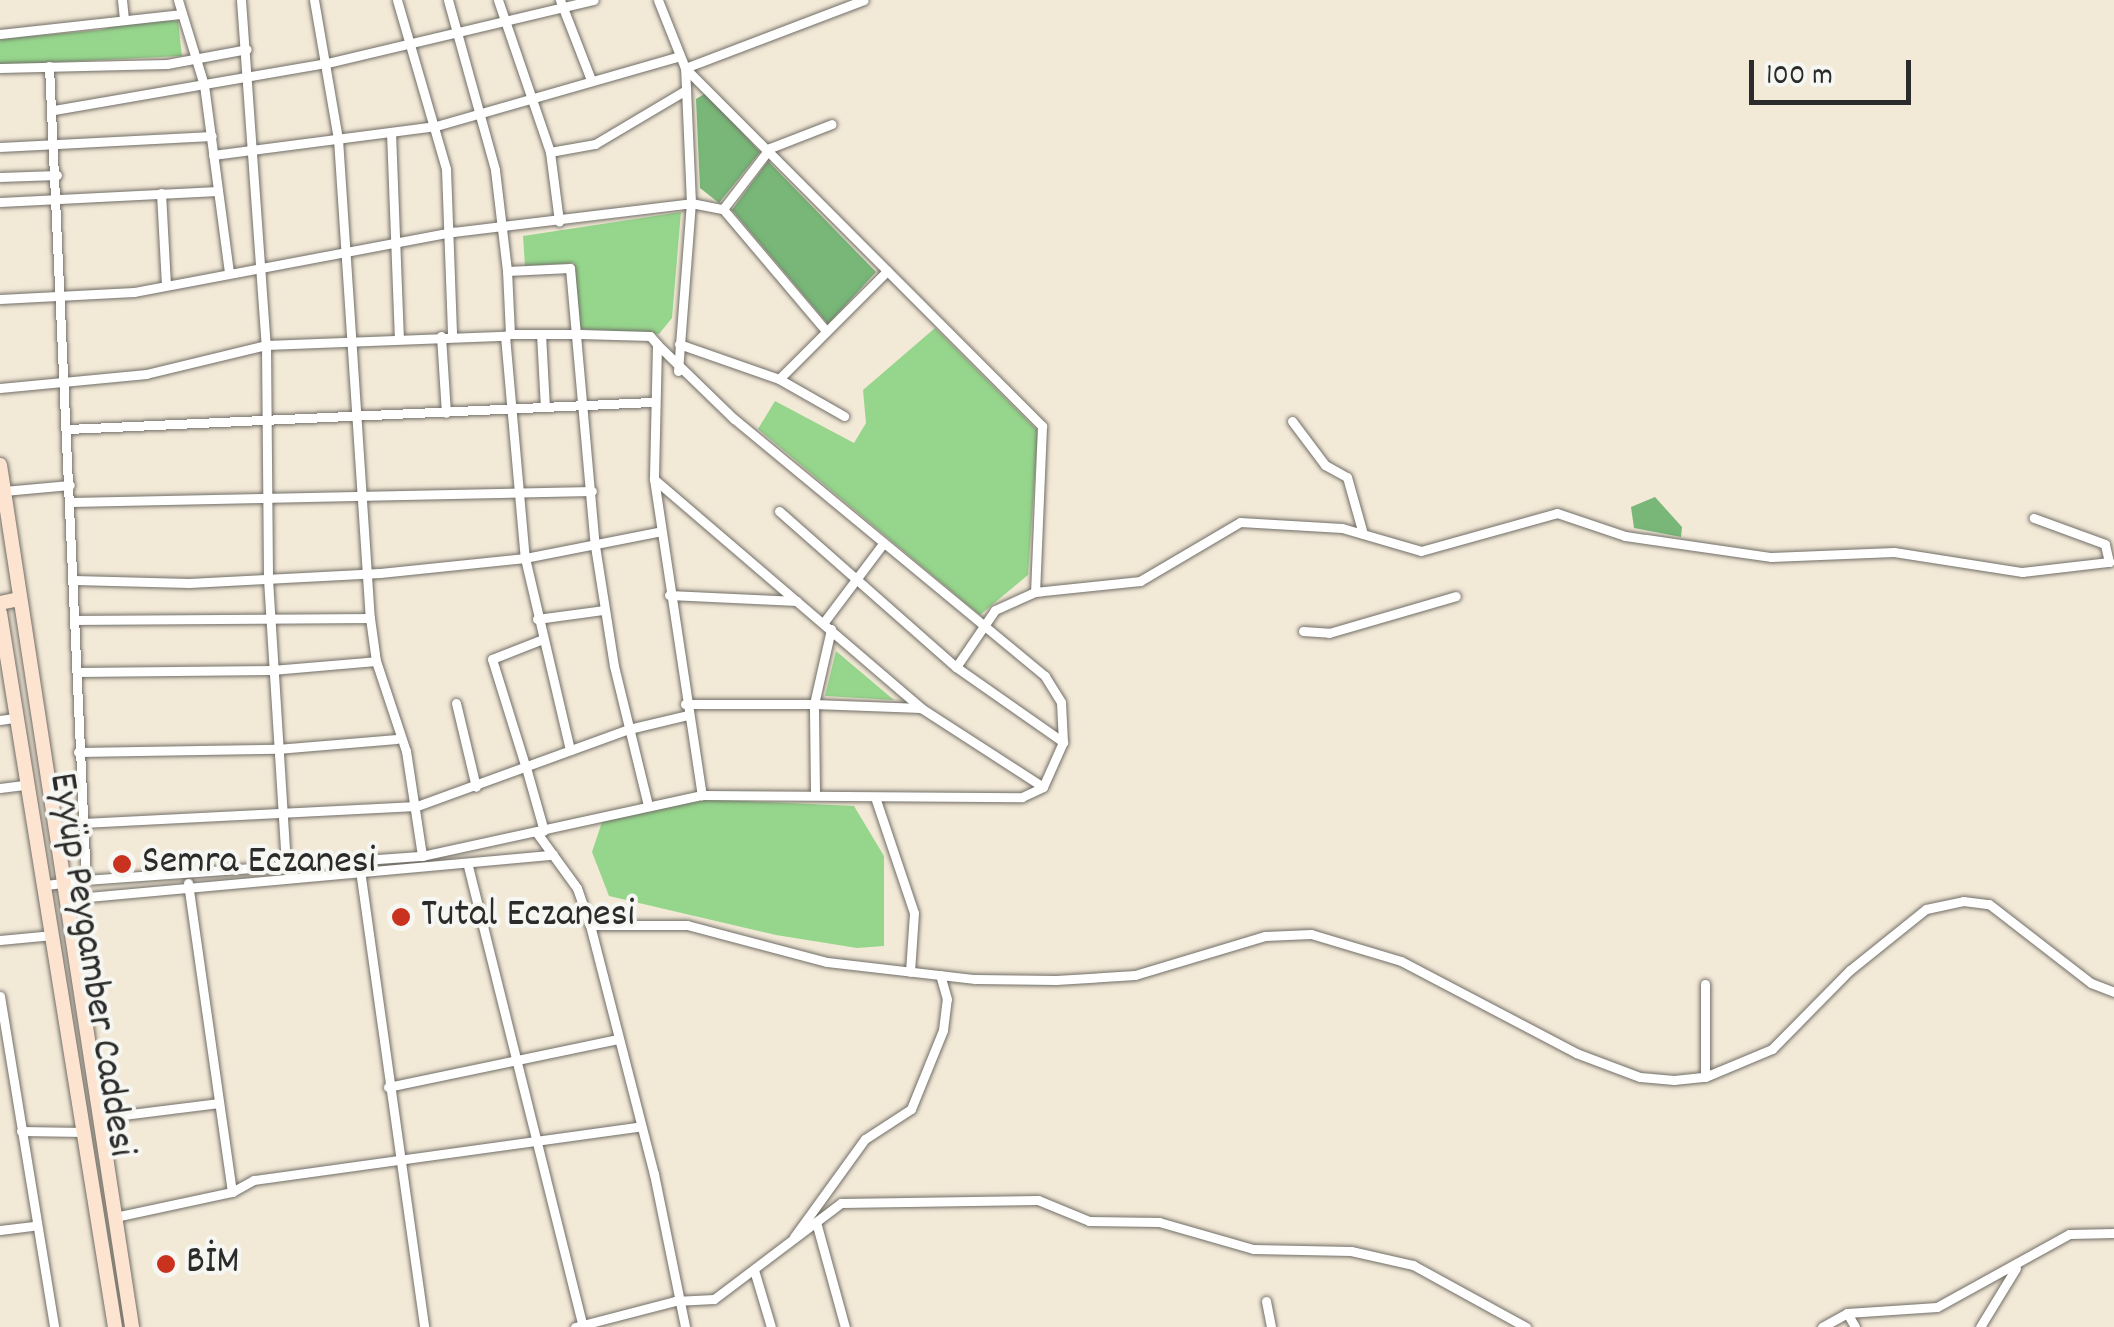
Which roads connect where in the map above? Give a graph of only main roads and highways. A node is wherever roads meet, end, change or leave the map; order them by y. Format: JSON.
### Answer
{"nodes":[{"id":1,"x":0,"y":465,"type":"edge"},
{"id":2,"x":0,"y":602,"type":"edge"},
{"id":3,"x":19,"y":604,"type":"junction"},
{"id":4,"x":0,"y":612,"type":"edge"},
{"id":5,"x":8,"y":719,"type":"edge"},
{"id":6,"x":115,"y":1327,"type":"edge"},
{"id":7,"x":132,"y":1327,"type":"edge"}],
"edges":[{"from":1,"to":3,"type":"main road","name":"Eyyüp Peygamber Caddesi"},
{"from":2,"to":3,"type":"main road"},
{"from":3,"to":4,"type":"main road"},
{"from":3,"to":7,"type":"main road","name":"Eyyüp Peygamber Caddesi"},
{"from":4,"to":5,"type":"main road","name":"Eyyüp Peygamber Caddesi"},
{"from":5,"to":6,"type":"main road","name":"Eyyüp Peygamber Caddesi"}]}
